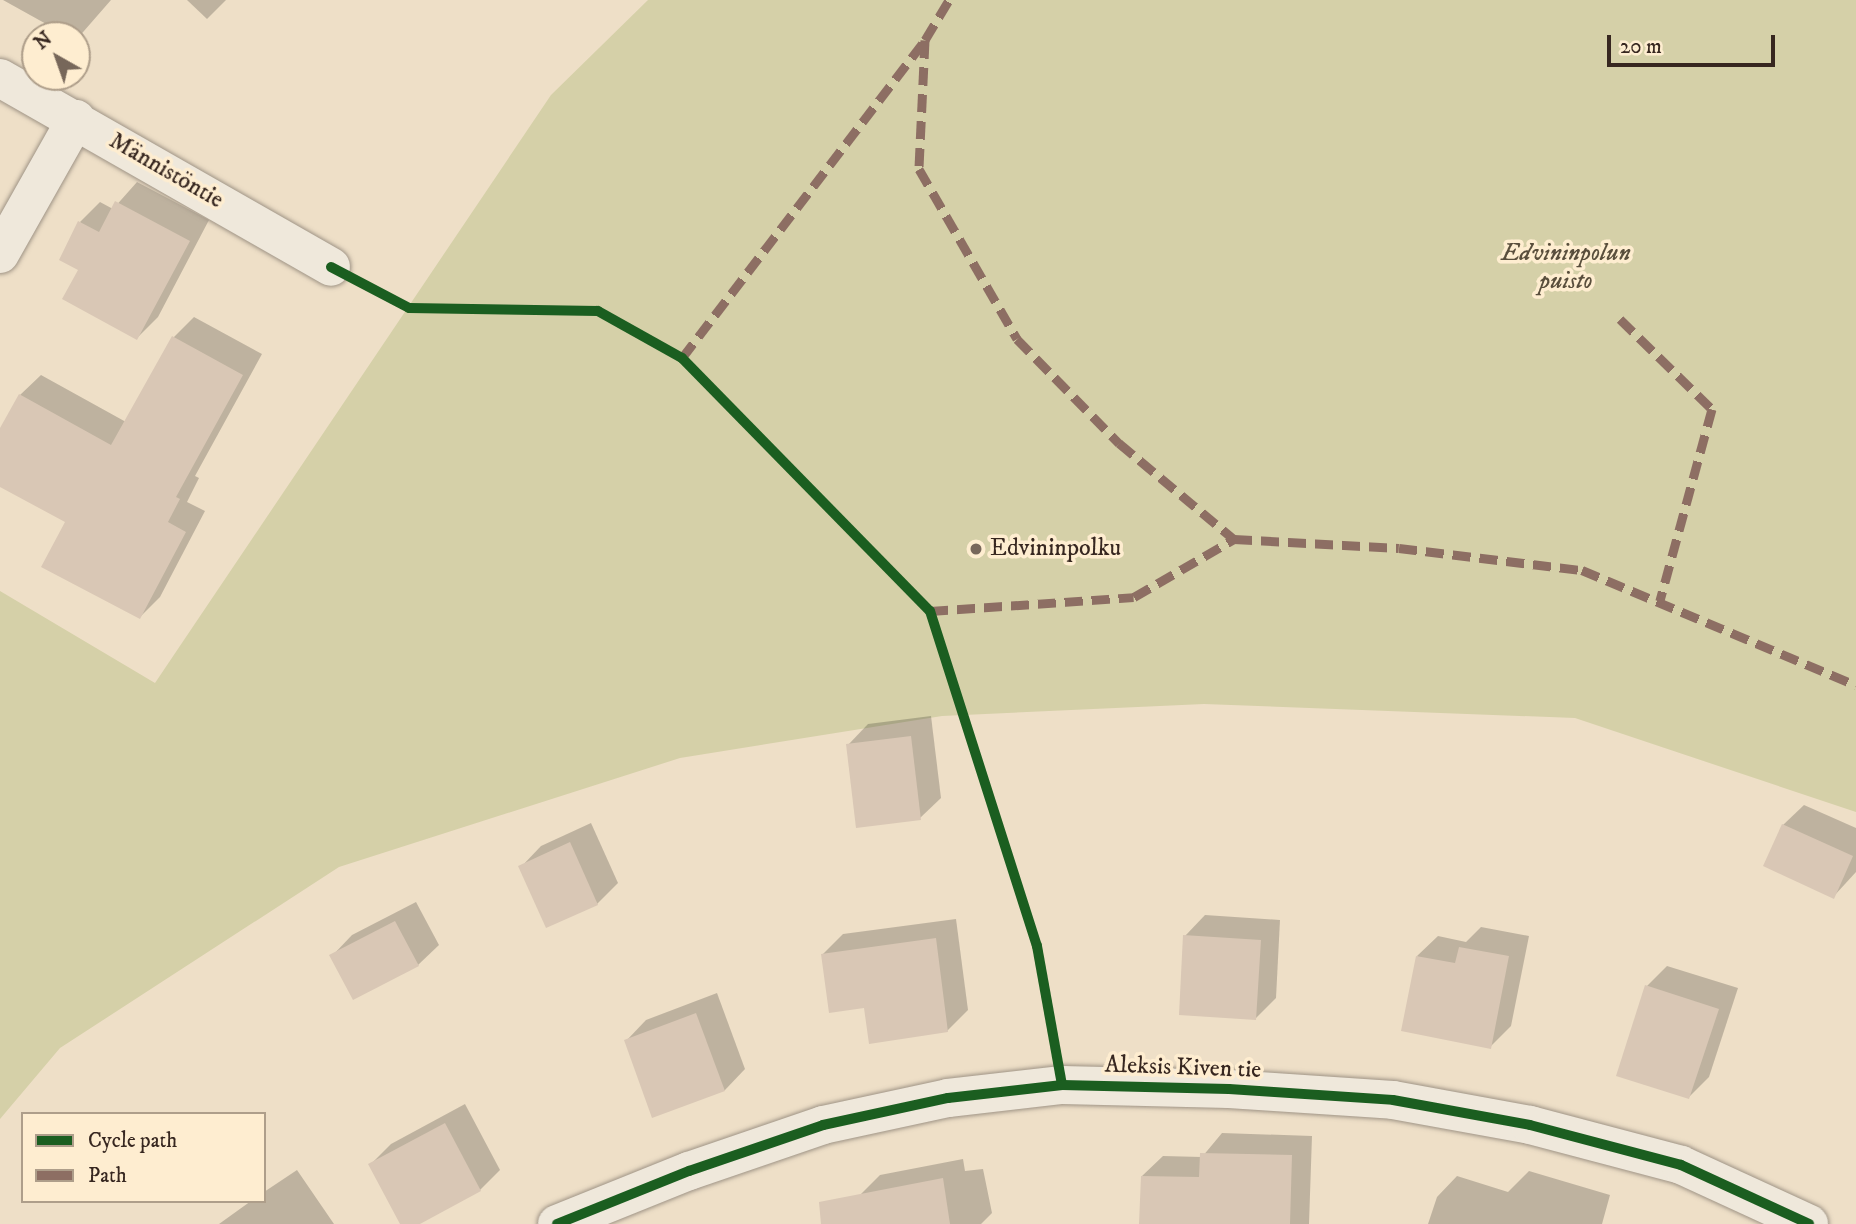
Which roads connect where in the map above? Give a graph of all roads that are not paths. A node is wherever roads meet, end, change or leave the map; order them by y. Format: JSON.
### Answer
{"nodes":[{"id":1,"x":0,"y":78,"type":"edge"},
{"id":2,"x":76,"y":119,"type":"junction"},
{"id":3,"x":0,"y":254,"type":"edge"},
{"id":4,"x":331,"y":267,"type":"dead end"},
{"id":5,"x":557,"y":1224,"type":"edge"},
{"id":6,"x":1810,"y":1224,"type":"edge"}],
"edges":[{"from":1,"to":2,"type":"street","name":"Männistöntie"},
{"from":2,"to":3,"type":"street"},
{"from":2,"to":4,"type":"street","name":"Männistöntie"},
{"from":5,"to":6,"type":"street","name":"Aleksis Kiven tie"}]}
